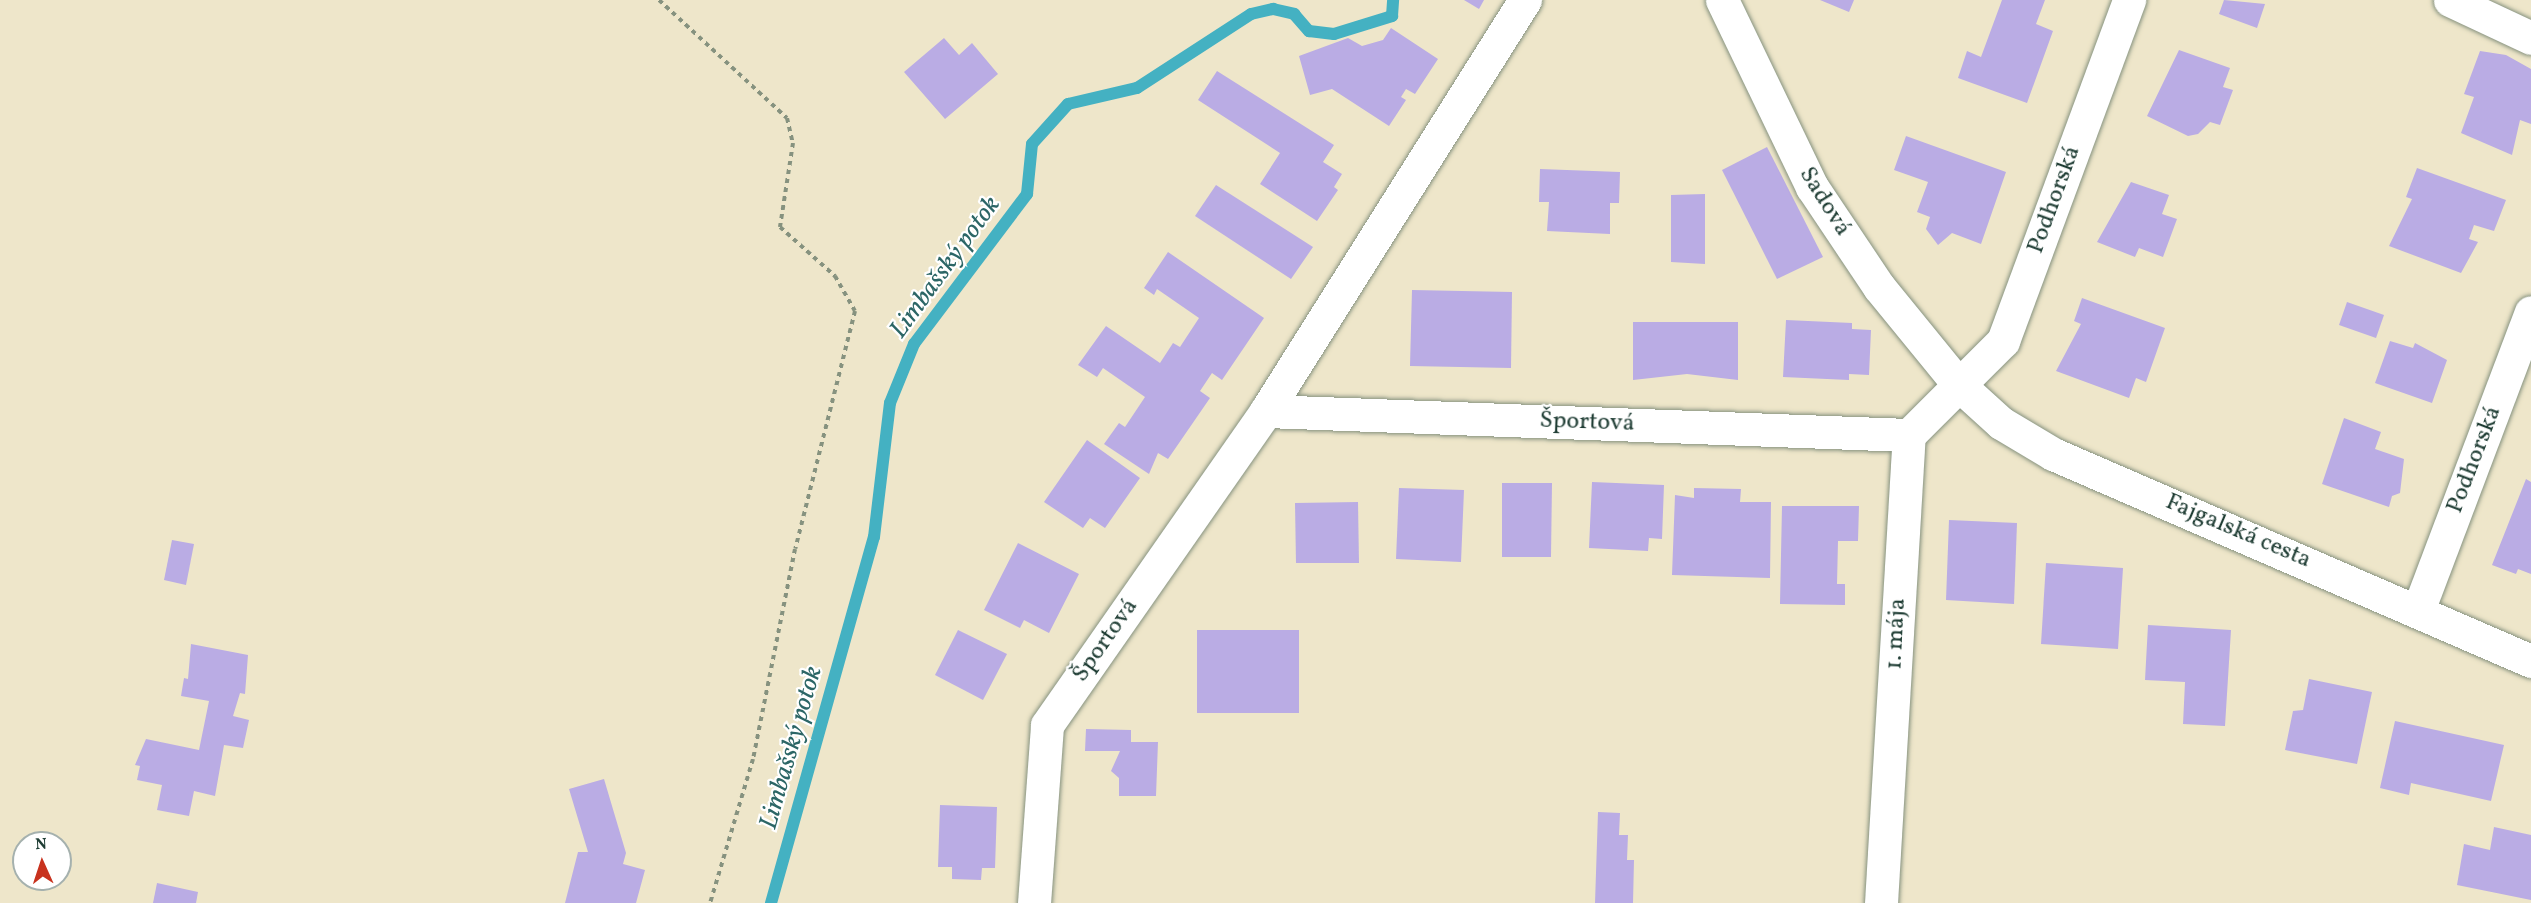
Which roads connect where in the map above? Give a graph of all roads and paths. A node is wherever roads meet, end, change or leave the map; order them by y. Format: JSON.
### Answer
{"nodes":[{"id":1,"x":659,"y":0,"type":"edge"},
{"id":2,"x":1525,"y":0,"type":"edge"},
{"id":3,"x":1722,"y":0,"type":"edge"},
{"id":4,"x":2129,"y":0,"type":"edge"},
{"id":5,"x":2450,"y":0,"type":"edge"},
{"id":6,"x":2531,"y":38,"type":"edge"},
{"id":7,"x":2531,"y":312,"type":"edge"},
{"id":8,"x":1958,"y":384,"type":"junction"},
{"id":9,"x":1266,"y":411,"type":"junction"},
{"id":10,"x":1909,"y":435,"type":"junction"},
{"id":11,"x":2419,"y":608,"type":"junction"},
{"id":12,"x":2531,"y":661,"type":"edge"},
{"id":13,"x":710,"y":903,"type":"edge"},
{"id":14,"x":1034,"y":903,"type":"edge"},
{"id":15,"x":1881,"y":903,"type":"edge"}],
"edges":[{"from":1,"to":13,"type":"path"},
{"from":2,"to":9,"type":"street","name":"Športová"},
{"from":3,"to":8,"type":"street","name":"Sadová"},
{"from":4,"to":8,"type":"street","name":"Podhorská"},
{"from":5,"to":6,"type":"street"},
{"from":7,"to":11,"type":"street","name":"Podhorská"},
{"from":8,"to":10,"type":"street"},
{"from":8,"to":11,"type":"street","name":"Fajgalská cesta"},
{"from":9,"to":10,"type":"street","name":"Športová"},
{"from":9,"to":14,"type":"street","name":"Športová"},
{"from":10,"to":15,"type":"street","name":"1. mája"},
{"from":11,"to":12,"type":"street","name":"Fajgalská cesta"}]}
